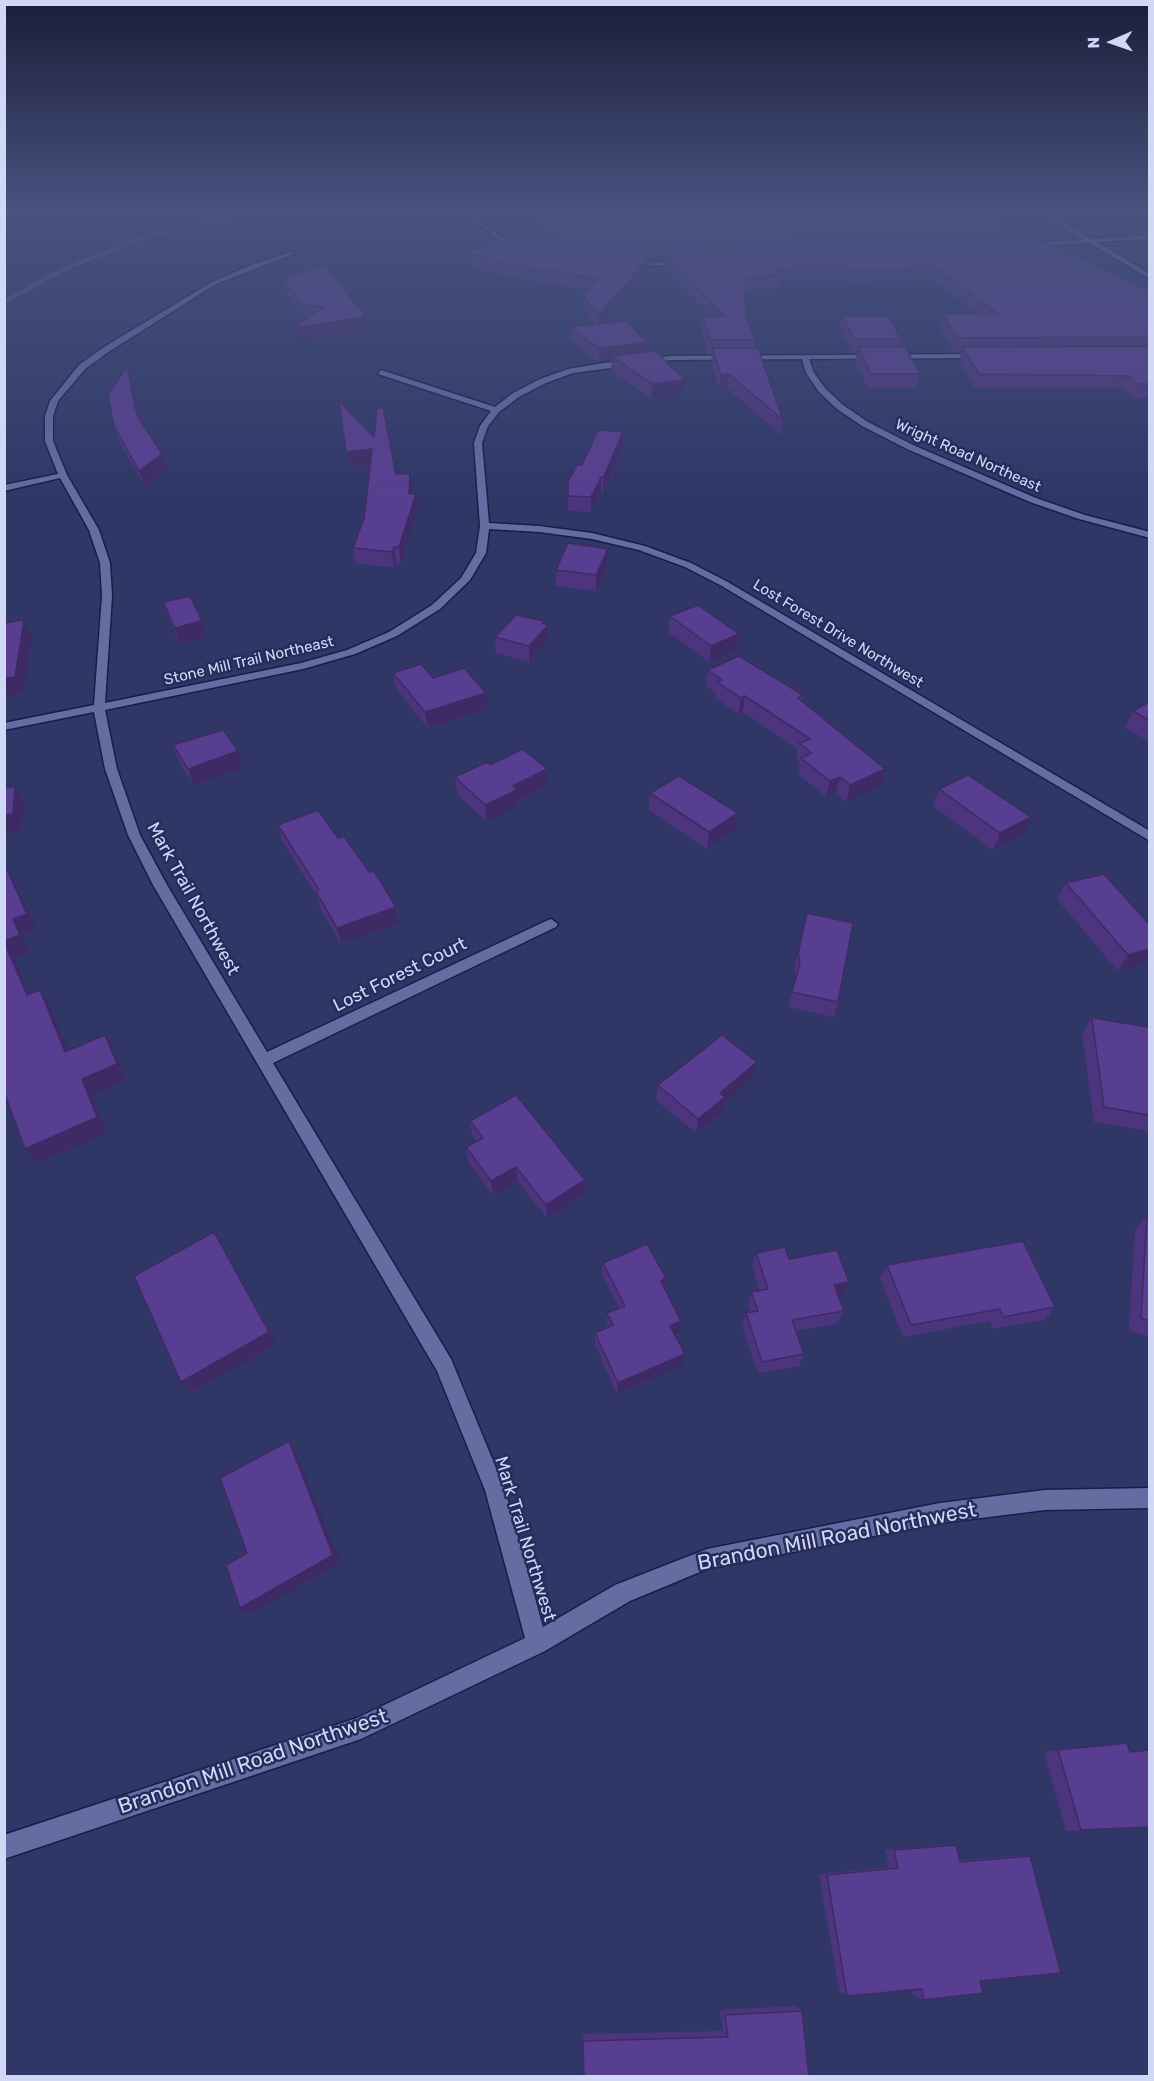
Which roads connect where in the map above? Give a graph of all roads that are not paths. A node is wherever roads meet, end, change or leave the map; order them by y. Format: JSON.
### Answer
{"nodes":[{"id":1,"x":175,"y":307,"type":"edge"},
{"id":2,"x":995,"y":356,"type":"edge"},
{"id":3,"x":805,"y":357,"type":"junction"},
{"id":4,"x":381,"y":372,"type":"dead end"},
{"id":5,"x":496,"y":410,"type":"junction"},
{"id":6,"x":63,"y":475,"type":"junction"},
{"id":7,"x":4,"y":488,"type":"edge"},
{"id":8,"x":485,"y":526,"type":"junction"},
{"id":9,"x":1149,"y":535,"type":"edge"},
{"id":10,"x":99,"y":708,"type":"junction"},
{"id":11,"x":4,"y":727,"type":"edge"},
{"id":12,"x":1149,"y":837,"type":"edge"},
{"id":13,"x":551,"y":924,"type":"dead end"},
{"id":14,"x":265,"y":1060,"type":"junction"},
{"id":15,"x":1149,"y":1498,"type":"edge"},
{"id":16,"x":537,"y":1643,"type":"junction"},
{"id":17,"x":4,"y":1847,"type":"edge"}],
"edges":[{"from":1,"to":6,"type":"street","name":"Mark Trail Northwest"},
{"from":2,"to":3,"type":"street","name":"Stone Mill Trail Northeast"},
{"from":3,"to":5,"type":"street","name":"Stone Mill Trail Northeast"},
{"from":3,"to":9,"type":"street","name":"Wright Road Northeast"},
{"from":4,"to":5,"type":"street"},
{"from":5,"to":8,"type":"street","name":"Stone Mill Trail Northeast"},
{"from":6,"to":7,"type":"street"},
{"from":6,"to":10,"type":"street","name":"Mark Trail Northwest"},
{"from":8,"to":10,"type":"street","name":"Stone Mill Trail Northeast"},
{"from":8,"to":12,"type":"street","name":"Lost Forest Drive Northwest"},
{"from":10,"to":11,"type":"street","name":"Stone Mill Trail Northeast"},
{"from":10,"to":14,"type":"street","name":"Mark Trail Northwest"},
{"from":13,"to":14,"type":"street","name":"Lost Forest Court"},
{"from":14,"to":16,"type":"street","name":"Mark Trail Northwest"},
{"from":15,"to":16,"type":"street","name":"Brandon Mill Road Northwest"},
{"from":16,"to":17,"type":"street","name":"Brandon Mill Road Northwest"}]}
